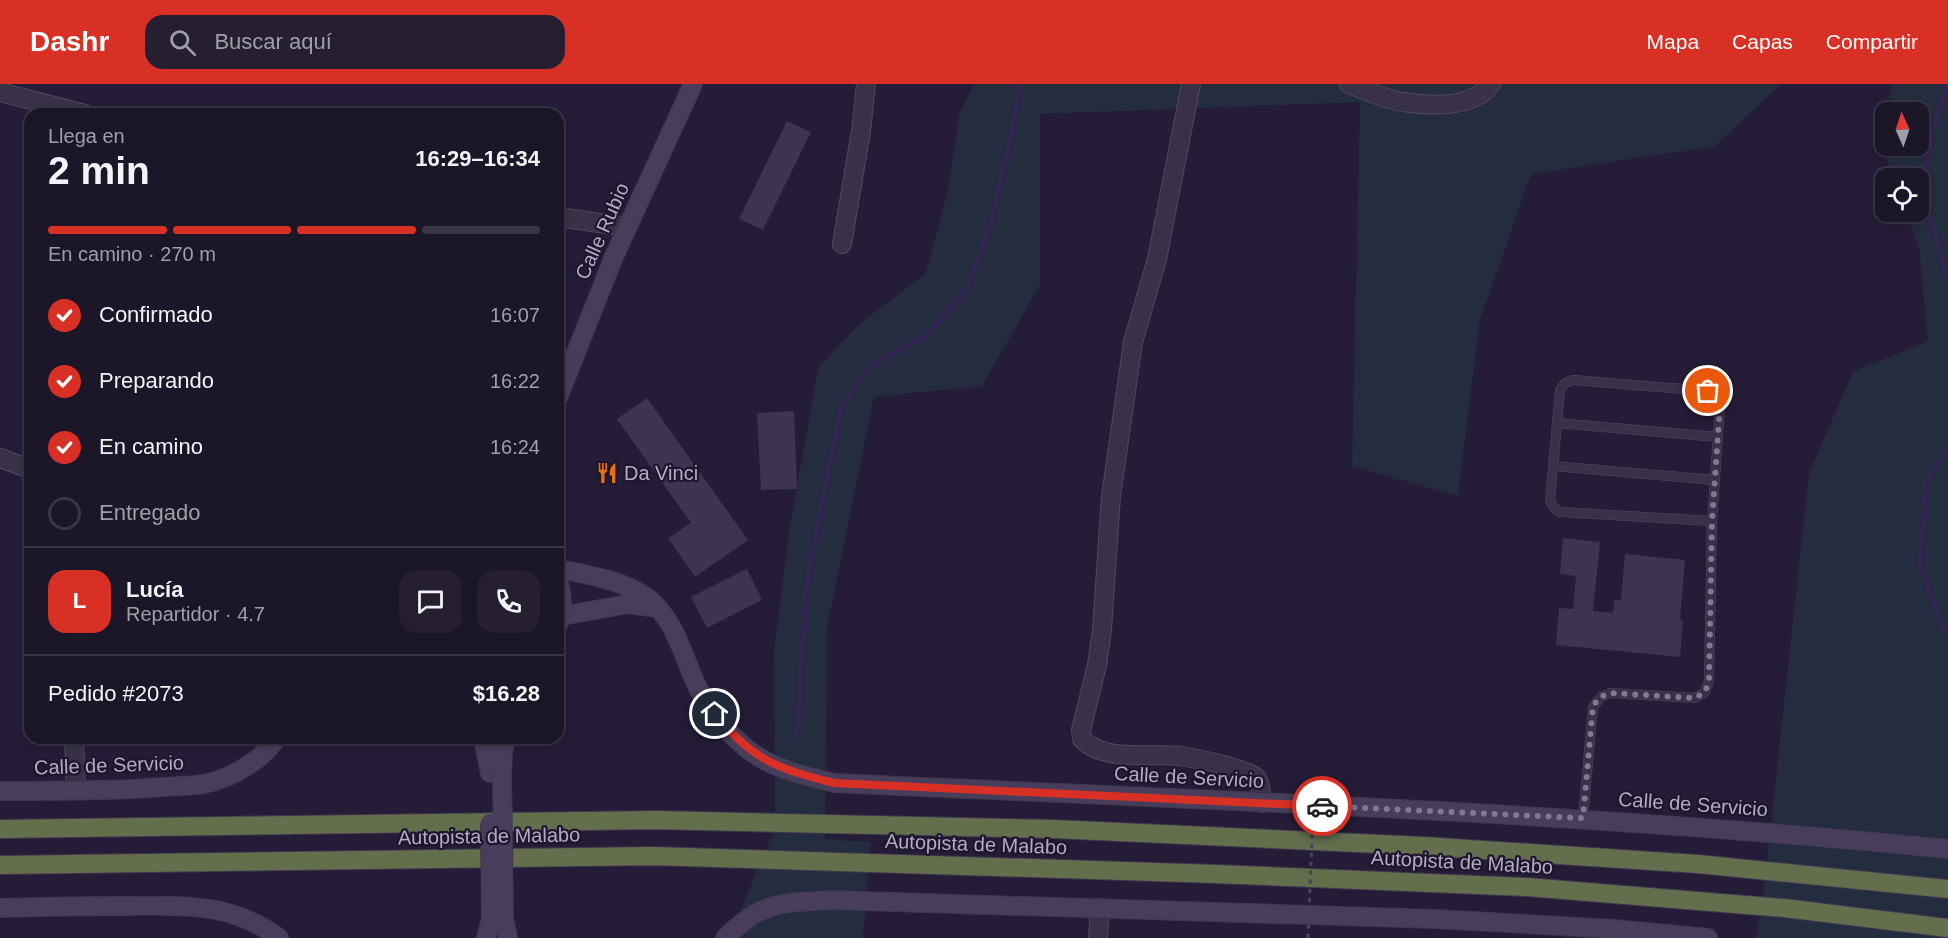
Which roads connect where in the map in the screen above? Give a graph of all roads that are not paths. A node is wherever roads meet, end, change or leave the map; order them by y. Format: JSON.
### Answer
{"nodes":[{"id":1,"x":693,"y":84,"type":"edge"},
{"id":2,"x":866,"y":84,"type":"edge"},
{"id":3,"x":1191,"y":84,"type":"edge"},
{"id":4,"x":1349,"y":84,"type":"edge"},
{"id":5,"x":1491,"y":84,"type":"edge"},
{"id":6,"x":0,"y":92,"type":"edge"},
{"id":7,"x":62,"y":108,"type":"edge"},
{"id":8,"x":564,"y":218,"type":"edge"},
{"id":9,"x":627,"y":227,"type":"junction"},
{"id":10,"x":842,"y":244,"type":"dead end"},
{"id":11,"x":564,"y":383,"type":"edge"},
{"id":12,"x":1557,"y":423,"type":"junction"},
{"id":13,"x":1718,"y":437,"type":"junction"},
{"id":14,"x":0,"y":458,"type":"edge"},
{"id":15,"x":24,"y":466,"type":"edge"},
{"id":16,"x":1553,"y":466,"type":"junction"},
{"id":17,"x":1715,"y":480,"type":"junction"},
{"id":18,"x":1712,"y":521,"type":"junction"},
{"id":19,"x":564,"y":570,"type":"edge"},
{"id":20,"x":658,"y":608,"type":"junction"},
{"id":21,"x":564,"y":620,"type":"edge"},
{"id":22,"x":74,"y":744,"type":"edge"},
{"id":23,"x":271,"y":744,"type":"edge"},
{"id":24,"x":485,"y":744,"type":"edge"},
{"id":25,"x":505,"y":744,"type":"edge"},
{"id":26,"x":496,"y":773,"type":"junction"},
{"id":27,"x":76,"y":790,"type":"junction"},
{"id":28,"x":0,"y":791,"type":"edge"},
{"id":29,"x":1261,"y":803,"type":"junction"},
{"id":30,"x":1583,"y":818,"type":"junction"},
{"id":31,"x":0,"y":829,"type":"edge"},
{"id":32,"x":1948,"y":849,"type":"edge"},
{"id":33,"x":0,"y":865,"type":"edge"},
{"id":34,"x":1948,"y":889,"type":"edge"},
{"id":35,"x":0,"y":908,"type":"edge"},
{"id":36,"x":1100,"y":908,"type":"junction"},
{"id":37,"x":498,"y":919,"type":"junction"},
{"id":38,"x":1948,"y":928,"type":"edge"},
{"id":39,"x":1613,"y":933,"type":"edge"},
{"id":40,"x":279,"y":938,"type":"edge"},
{"id":41,"x":486,"y":938,"type":"edge"},
{"id":42,"x":508,"y":938,"type":"edge"},
{"id":43,"x":725,"y":938,"type":"edge"},
{"id":44,"x":1098,"y":938,"type":"edge"},
{"id":45,"x":1708,"y":938,"type":"edge"}],
"edges":[{"from":1,"to":9,"type":"street","name":"Calle Rubio"},
{"from":2,"to":10,"type":"street"},
{"from":3,"to":29,"type":"street"},
{"from":4,"to":5,"type":"street"},
{"from":6,"to":7,"type":"street"},
{"from":8,"to":9,"type":"street"},
{"from":9,"to":11,"type":"street","name":"Calle Rubio"},
{"from":12,"to":13,"type":"lane"},
{"from":12,"to":13,"type":"lane"},
{"from":12,"to":16,"type":"lane"},
{"from":13,"to":17,"type":"lane"},
{"from":14,"to":15,"type":"street"},
{"from":16,"to":17,"type":"lane"},
{"from":16,"to":18,"type":"lane"},
{"from":17,"to":18,"type":"lane"},
{"from":18,"to":30,"type":"lane"},
{"from":19,"to":20,"type":"street","name":"Calle de Servicio"},
{"from":20,"to":21,"type":"street"},
{"from":20,"to":29,"type":"street","name":"Calle de Servicio"},
{"from":22,"to":27,"type":"street"},
{"from":23,"to":27,"type":"street","name":"Calle de Servicio"},
{"from":24,"to":26,"type":"street"},
{"from":25,"to":26,"type":"street"},
{"from":26,"to":37,"type":"street","bridge":true},
{"from":27,"to":28,"type":"street","name":"Calle de Servicio"},
{"from":29,"to":30,"type":"street","name":"Calle de Servicio"},
{"from":30,"to":32,"type":"street","name":"Calle de Servicio"},
{"from":31,"to":34,"type":"highway","name":"Autopista de Malabo"},
{"from":33,"to":38,"type":"highway","name":"Autopista de Malabo"},
{"from":35,"to":40,"type":"street"},
{"from":36,"to":39,"type":"street"},
{"from":36,"to":43,"type":"street"},
{"from":36,"to":44,"type":"street"},
{"from":37,"to":41,"type":"street"},
{"from":37,"to":42,"type":"street"},
{"from":39,"to":45,"type":"street"}]}
